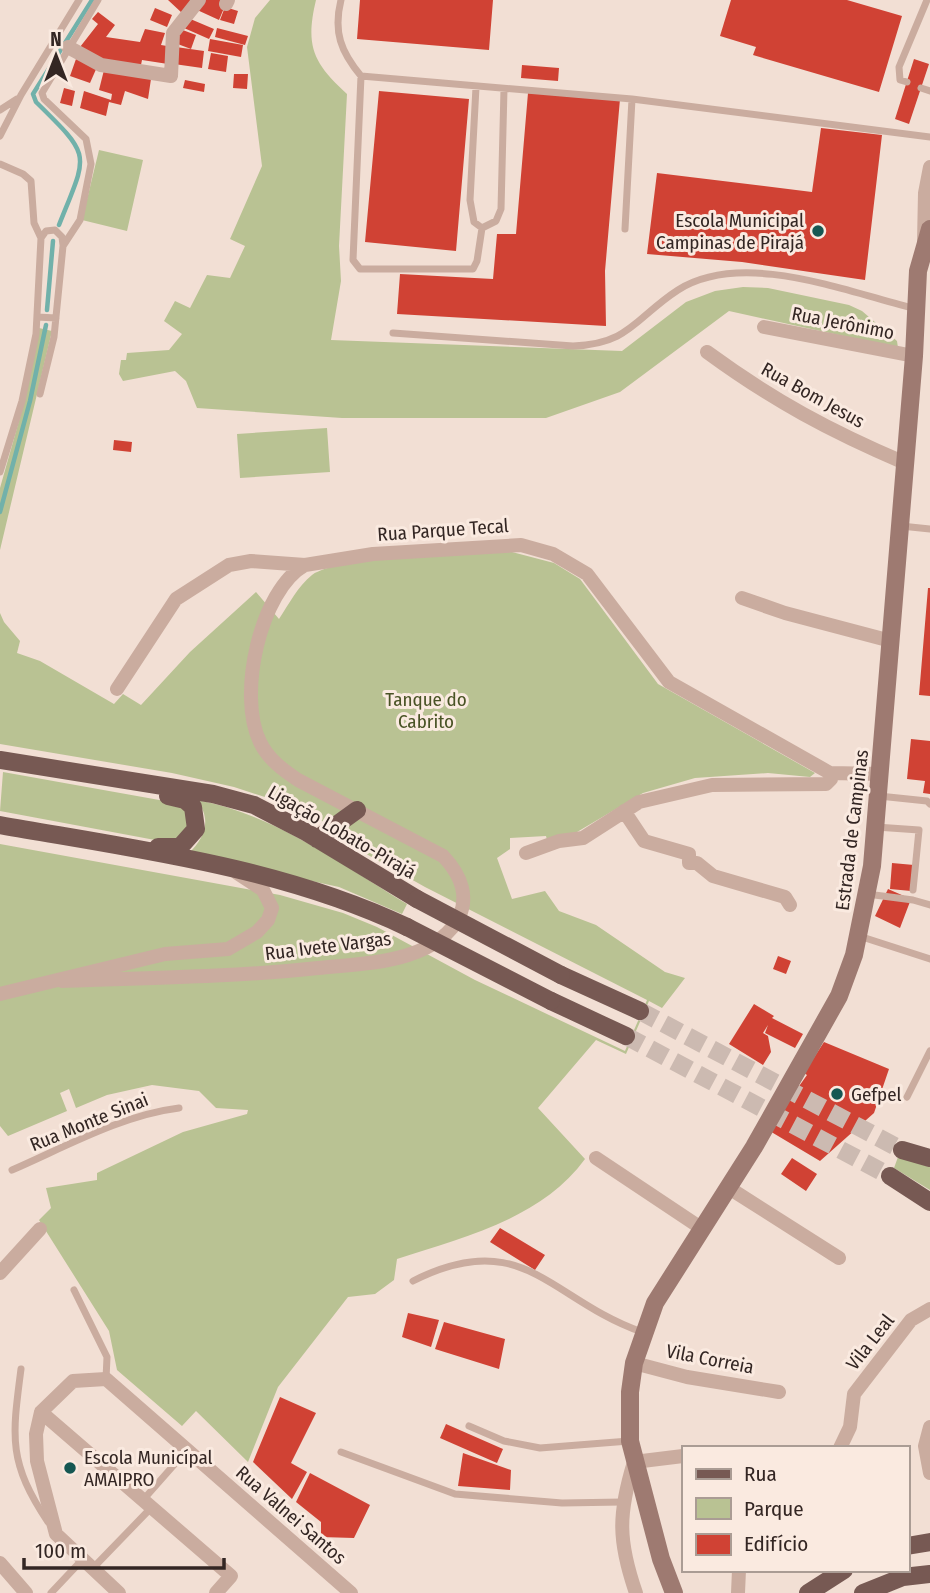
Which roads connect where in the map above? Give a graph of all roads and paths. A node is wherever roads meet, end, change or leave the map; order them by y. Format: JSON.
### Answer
{"nodes":[{"id":1,"x":79,"y":0,"type":"edge"},
{"id":2,"x":98,"y":0,"type":"edge"},
{"id":3,"x":199,"y":0,"type":"edge"},
{"id":4,"x":341,"y":0,"type":"edge"},
{"id":5,"x":927,"y":0,"type":"edge"},
{"id":6,"x":68,"y":47,"type":"junction"},
{"id":7,"x":361,"y":76,"type":"junction"},
{"id":8,"x":907,"y":82,"type":"dead end"},
{"id":9,"x":476,"y":87,"type":"junction"},
{"id":10,"x":921,"y":88,"type":"dead end"},
{"id":11,"x":504,"y":89,"type":"junction"},
{"id":12,"x":930,"y":91,"type":"edge"},
{"id":13,"x":21,"y":95,"type":"junction"},
{"id":14,"x":632,"y":99,"type":"junction"},
{"id":15,"x":0,"y":110,"type":"edge"},
{"id":16,"x":0,"y":136,"type":"edge"},
{"id":17,"x":930,"y":137,"type":"edge"},
{"id":18,"x":0,"y":164,"type":"edge"},
{"id":19,"x":930,"y":167,"type":"edge"},
{"id":20,"x":482,"y":228,"type":"junction"},
{"id":21,"x":625,"y":229,"type":"dead end"},
{"id":22,"x":930,"y":229,"type":"edge"},
{"id":23,"x":41,"y":238,"type":"junction"},
{"id":24,"x":63,"y":246,"type":"junction"},
{"id":25,"x":924,"y":249,"type":"junction"},
{"id":26,"x":916,"y":309,"type":"junction"},
{"id":27,"x":37,"y":317,"type":"junction"},
{"id":28,"x":56,"y":317,"type":"junction"},
{"id":29,"x":764,"y":327,"type":"dead end"},
{"id":30,"x":393,"y":333,"type":"dead end"},
{"id":31,"x":707,"y":352,"type":"dead end"},
{"id":32,"x":914,"y":356,"type":"junction"},
{"id":33,"x":40,"y":394,"type":"dead end"},
{"id":34,"x":905,"y":463,"type":"junction"},
{"id":35,"x":0,"y":472,"type":"edge"},
{"id":36,"x":901,"y":526,"type":"junction"},
{"id":37,"x":930,"y":529,"type":"edge"},
{"id":38,"x":305,"y":565,"type":"junction"},
{"id":39,"x":742,"y":598,"type":"dead end"},
{"id":40,"x":891,"y":641,"type":"junction"},
{"id":41,"x":117,"y":689,"type":"dead end"},
{"id":42,"x":3,"y":761,"type":"edge"},
{"id":43,"x":830,"y":773,"type":"junction"},
{"id":44,"x":881,"y":774,"type":"junction"},
{"id":45,"x":91,"y":775,"type":"junction"},
{"id":46,"x":879,"y":796,"type":"junction"},
{"id":47,"x":930,"y":804,"type":"edge"},
{"id":48,"x":357,"y":810,"type":"junction"},
{"id":49,"x":624,"y":811,"type":"junction"},
{"id":50,"x":0,"y":825,"type":"edge"},
{"id":51,"x":876,"y":827,"type":"junction"},
{"id":52,"x":317,"y":839,"type":"junction"},
{"id":53,"x":109,"y":844,"type":"junction"},
{"id":54,"x":526,"y":853,"type":"dead end"},
{"id":55,"x":230,"y":869,"type":"junction"},
{"id":56,"x":913,"y":890,"type":"dead end"},
{"id":57,"x":867,"y":894,"type":"junction"},
{"id":58,"x":790,"y":905,"type":"dead end"},
{"id":59,"x":930,"y":905,"type":"edge"},
{"id":60,"x":859,"y":936,"type":"junction"},
{"id":61,"x":930,"y":959,"type":"edge"},
{"id":62,"x":62,"y":981,"type":"junction"},
{"id":63,"x":0,"y":994,"type":"edge"},
{"id":64,"x":640,"y":1011,"type":"tunnel mouth"},
{"id":65,"x":626,"y":1036,"type":"tunnel mouth"},
{"id":66,"x":930,"y":1051,"type":"edge"},
{"id":67,"x":907,"y":1097,"type":"dead end"},
{"id":68,"x":180,"y":1108,"type":"dead end"},
{"id":69,"x":902,"y":1150,"type":"tunnel mouth"},
{"id":70,"x":596,"y":1158,"type":"dead end"},
{"id":71,"x":930,"y":1158,"type":"edge"},
{"id":72,"x":12,"y":1170,"type":"dead end"},
{"id":73,"x":890,"y":1175,"type":"tunnel mouth"},
{"id":74,"x":729,"y":1188,"type":"junction"},
{"id":75,"x":930,"y":1202,"type":"edge"},
{"id":76,"x":701,"y":1228,"type":"junction"},
{"id":77,"x":40,"y":1229,"type":"dead end"},
{"id":78,"x":839,"y":1258,"type":"dead end"},
{"id":79,"x":0,"y":1273,"type":"edge"},
{"id":80,"x":413,"y":1281,"type":"dead end"},
{"id":81,"x":74,"y":1290,"type":"dead end"},
{"id":82,"x":930,"y":1309,"type":"edge"},
{"id":83,"x":642,"y":1332,"type":"junction"},
{"id":84,"x":634,"y":1363,"type":"junction"},
{"id":85,"x":21,"y":1369,"type":"dead end"},
{"id":86,"x":106,"y":1379,"type":"junction"},
{"id":87,"x":779,"y":1392,"type":"dead end"},
{"id":88,"x":41,"y":1412,"type":"junction"},
{"id":89,"x":469,"y":1426,"type":"dead end"},
{"id":90,"x":930,"y":1427,"type":"edge"},
{"id":91,"x":630,"y":1441,"type":"junction"},
{"id":92,"x":840,"y":1446,"type":"edge"},
{"id":93,"x":188,"y":1449,"type":"junction"},
{"id":94,"x":341,"y":1452,"type":"dead end"},
{"id":95,"x":682,"y":1455,"type":"edge"},
{"id":96,"x":634,"y":1462,"type":"junction"},
{"id":97,"x":930,"y":1472,"type":"edge"},
{"id":98,"x":646,"y":1500,"type":"junction"},
{"id":99,"x":622,"y":1502,"type":"junction"},
{"id":100,"x":147,"y":1504,"type":"junction"},
{"id":101,"x":56,"y":1534,"type":"junction"},
{"id":102,"x":0,"y":1563,"type":"edge"},
{"id":103,"x":88,"y":1564,"type":"junction"},
{"id":104,"x":739,"y":1572,"type":"edge"},
{"id":105,"x":842,"y":1572,"type":"edge"},
{"id":106,"x":930,"y":1573,"type":"edge"},
{"id":107,"x":26,"y":1593,"type":"edge"},
{"id":108,"x":51,"y":1593,"type":"edge"},
{"id":109,"x":119,"y":1593,"type":"edge"},
{"id":110,"x":216,"y":1593,"type":"edge"},
{"id":111,"x":351,"y":1593,"type":"edge"},
{"id":112,"x":636,"y":1593,"type":"edge"},
{"id":113,"x":674,"y":1593,"type":"edge"},
{"id":114,"x":738,"y":1593,"type":"edge"},
{"id":115,"x":808,"y":1593,"type":"edge"},
{"id":116,"x":863,"y":1593,"type":"edge"}],
"edges":[{"from":1,"to":13,"type":"lane"},
{"from":2,"to":6,"type":"lane"},
{"from":3,"to":6,"type":"street"},
{"from":4,"to":7,"type":"lane"},
{"from":5,"to":8,"type":"lane"},
{"from":6,"to":24,"type":"lane"},
{"from":7,"to":9,"type":"lane"},
{"from":7,"to":20,"type":"lane"},
{"from":9,"to":11,"type":"lane"},
{"from":9,"to":20,"type":"lane"},
{"from":10,"to":12,"type":"lane"},
{"from":11,"to":14,"type":"lane"},
{"from":11,"to":20,"type":"lane"},
{"from":13,"to":15,"type":"lane"},
{"from":13,"to":16,"type":"lane"},
{"from":14,"to":17,"type":"lane"},
{"from":14,"to":21,"type":"lane"},
{"from":18,"to":23,"type":"lane"},
{"from":19,"to":25,"type":"street"},
{"from":22,"to":25,"type":"main road","name":"Estrada de Campinas"},
{"from":23,"to":24,"type":"lane"},
{"from":23,"to":27,"type":"lane"},
{"from":24,"to":28,"type":"lane"},
{"from":25,"to":26,"type":"main road","name":"Estrada de Campinas"},
{"from":26,"to":30,"type":"lane"},
{"from":26,"to":32,"type":"main road","name":"Estrada de Campinas"},
{"from":27,"to":28,"type":"lane"},
{"from":27,"to":35,"type":"lane"},
{"from":28,"to":33,"type":"lane"},
{"from":29,"to":32,"type":"street","name":"Rua Jerônimo"},
{"from":31,"to":34,"type":"street","name":"Rua Bom Jesus"},
{"from":32,"to":34,"type":"main road","name":"Estrada de Campinas"},
{"from":34,"to":36,"type":"main road","name":"Estrada de Campinas"},
{"from":36,"to":37,"type":"lane"},
{"from":36,"to":40,"type":"main road","name":"Estrada de Campinas"},
{"from":38,"to":41,"type":"street","name":"Rua Parque Tecal"},
{"from":38,"to":43,"type":"street","name":"Rua Parque Tecal"},
{"from":38,"to":48,"type":"street","name":"Rua Ivete Vargas"},
{"from":39,"to":40,"type":"street"},
{"from":40,"to":44,"type":"main road","name":"Estrada de Campinas"},
{"from":42,"to":45,"type":"main road","name":"Ligação Lobato-Pirajá"},
{"from":43,"to":44,"type":"street","name":"Rua Parque Tecal"},
{"from":43,"to":49,"type":"street","name":"Rua Parque Tecal"},
{"from":44,"to":46,"type":"main road","name":"Estrada de Campinas"},
{"from":45,"to":52,"type":"main road","name":"Ligação Lobato-Pirajá"},
{"from":45,"to":53,"type":"main road"},
{"from":46,"to":47,"type":"lane"},
{"from":46,"to":51,"type":"main road","name":"Estrada de Campinas"},
{"from":48,"to":52,"type":"main road"},
{"from":48,"to":62,"type":"street","name":"Rua Ivete Vargas"},
{"from":49,"to":54,"type":"street"},
{"from":49,"to":58,"type":"street"},
{"from":50,"to":53,"type":"main road"},
{"from":51,"to":56,"type":"lane"},
{"from":51,"to":57,"type":"main road","name":"Estrada de Campinas"},
{"from":52,"to":64,"type":"main road","name":"Ligação Lobato-Pirajá","bridge":true},
{"from":53,"to":55,"type":"main road"},
{"from":55,"to":62,"type":"street","name":"Rua Ivete Vargas"},
{"from":55,"to":65,"type":"main road","bridge":true},
{"from":57,"to":59,"type":"lane"},
{"from":57,"to":60,"type":"main road","name":"Estrada de Campinas"},
{"from":60,"to":61,"type":"lane"},
{"from":60,"to":74,"type":"main road","name":"Estrada de Campinas"},
{"from":62,"to":63,"type":"street","name":"Rua Ivete Vargas"},
{"from":66,"to":67,"type":"lane"},
{"from":68,"to":72,"type":"lane","name":"Rua Monte Sinai"},
{"from":69,"to":71,"type":"main road"},
{"from":70,"to":76,"type":"street"},
{"from":73,"to":75,"type":"main road"},
{"from":74,"to":76,"type":"main road","name":"Estrada de Campinas"},
{"from":74,"to":78,"type":"street"},
{"from":76,"to":83,"type":"main road","name":"Estrada de Campinas"},
{"from":77,"to":79,"type":"street"},
{"from":80,"to":83,"type":"lane"},
{"from":81,"to":86,"type":"lane"},
{"from":82,"to":92,"type":"street","name":"Vila Leal"},
{"from":83,"to":84,"type":"main road","name":"Estrada de Campinas"},
{"from":84,"to":87,"type":"street","name":"Vila Correia"},
{"from":84,"to":91,"type":"main road","name":"Estrada de Campinas"},
{"from":85,"to":101,"type":"lane"},
{"from":86,"to":88,"type":"street"},
{"from":86,"to":93,"type":"street","name":"Rua Valnei Santos"},
{"from":88,"to":100,"type":"street"},
{"from":88,"to":101,"type":"street"},
{"from":89,"to":91,"type":"lane"},
{"from":90,"to":97,"type":"street"},
{"from":91,"to":96,"type":"main road","name":"Estrada de Campinas"},
{"from":93,"to":100,"type":"lane"},
{"from":93,"to":111,"type":"street","name":"Rua Valnei Santos"},
{"from":94,"to":99,"type":"lane"},
{"from":95,"to":96,"type":"street"},
{"from":96,"to":98,"type":"main road","name":"Estrada de Campinas"},
{"from":96,"to":99,"type":"street"},
{"from":98,"to":99,"type":"street"},
{"from":98,"to":113,"type":"main road","name":"Estrada de Campinas"},
{"from":99,"to":112,"type":"street"},
{"from":100,"to":103,"type":"lane"},
{"from":100,"to":110,"type":"street"},
{"from":101,"to":103,"type":"street"},
{"from":102,"to":107,"type":"street"},
{"from":103,"to":108,"type":"lane"},
{"from":103,"to":109,"type":"street"},
{"from":104,"to":114,"type":"street"},
{"from":105,"to":115,"type":"main road"},
{"from":106,"to":116,"type":"main road"}]}
